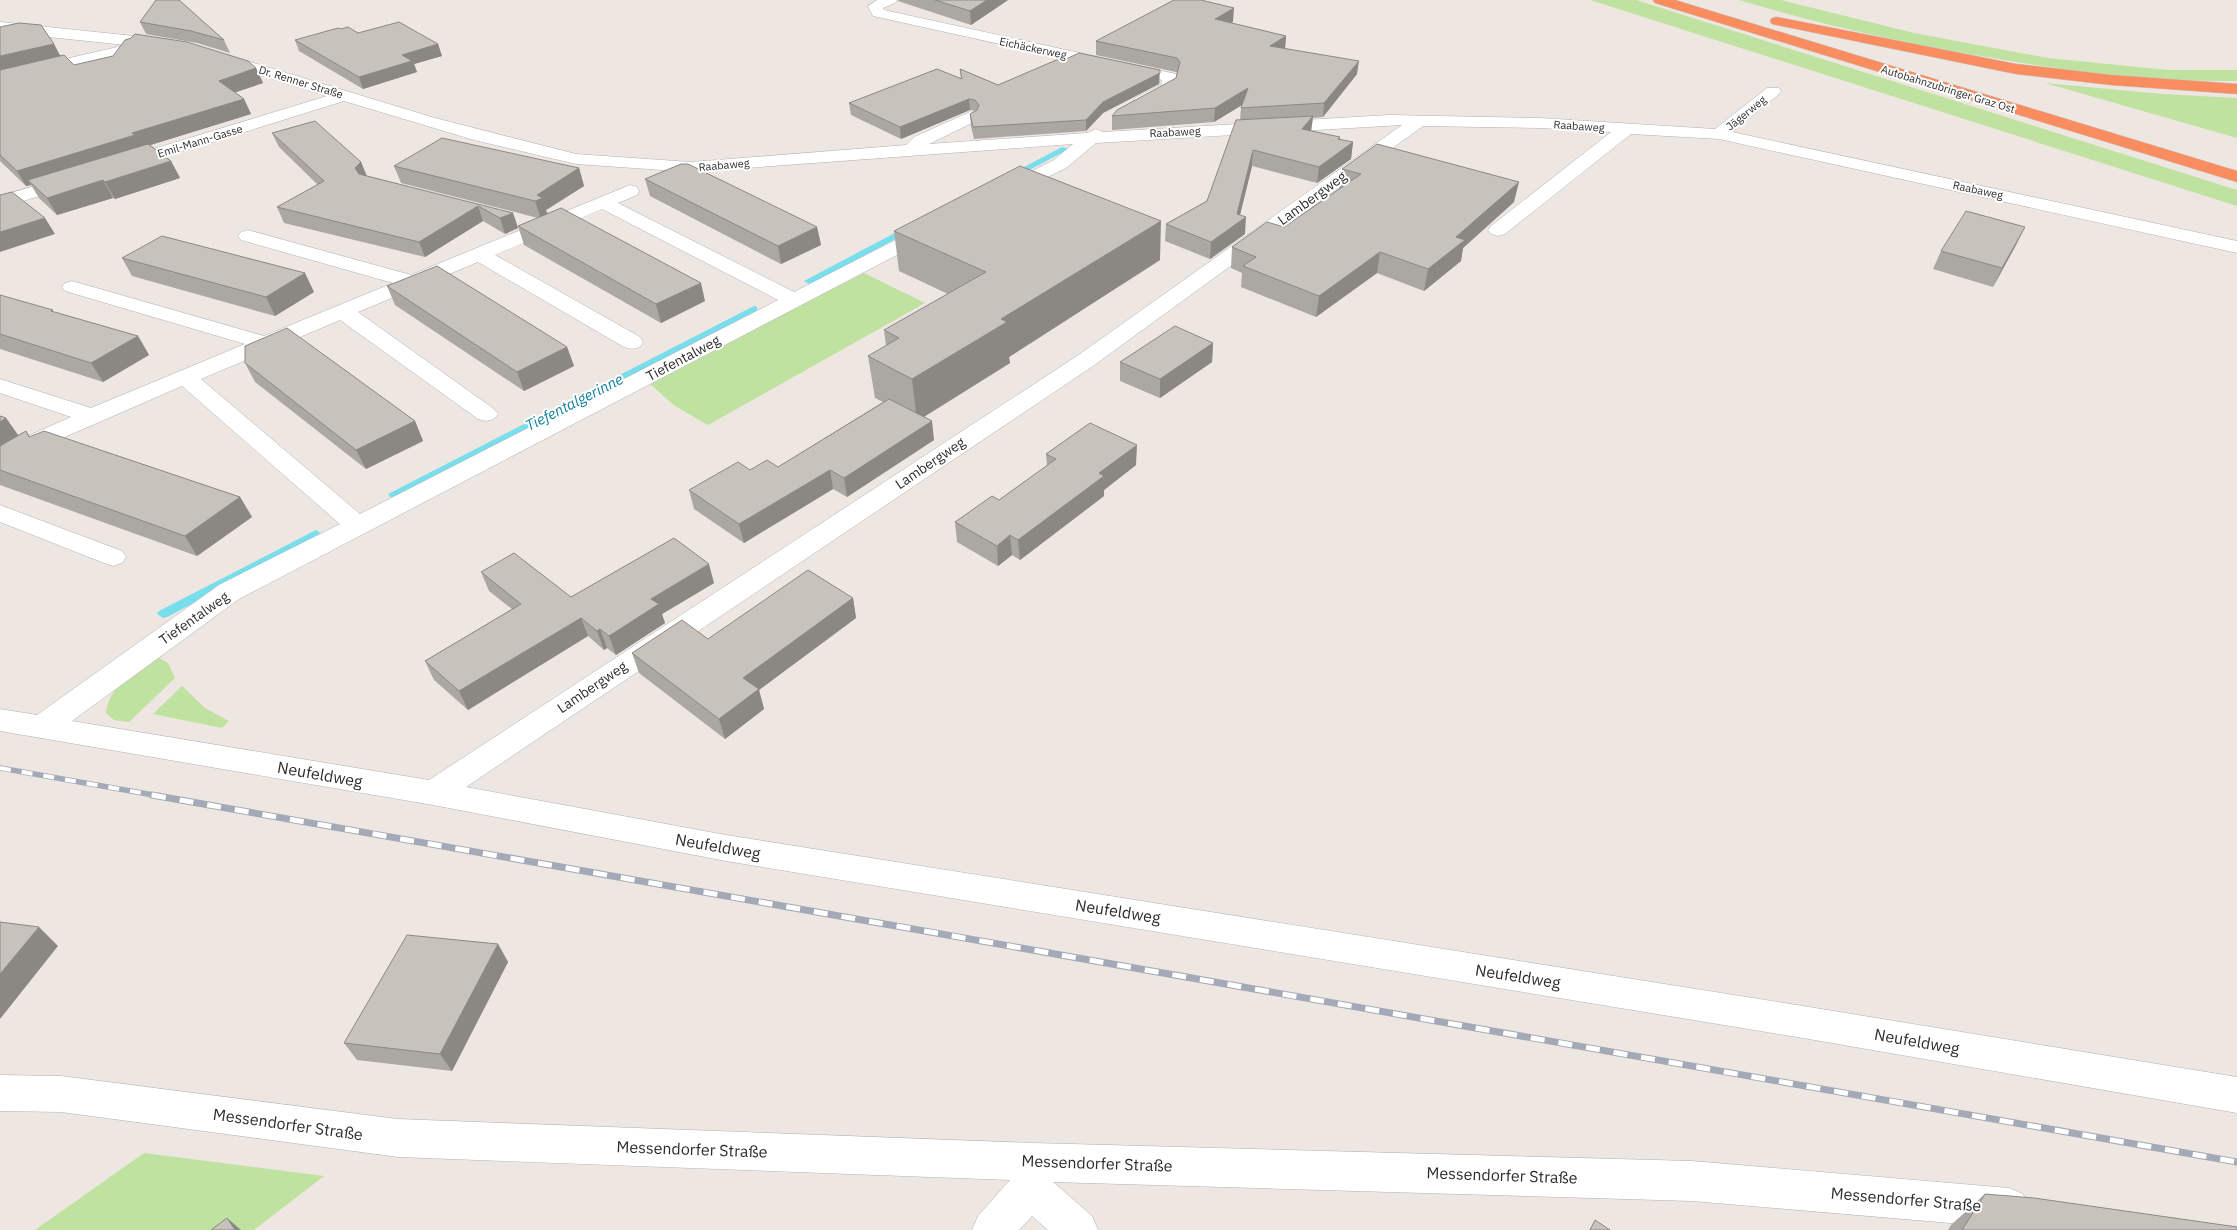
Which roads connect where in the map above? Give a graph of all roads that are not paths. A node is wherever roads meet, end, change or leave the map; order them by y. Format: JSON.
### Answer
{"nodes":[{"id":1,"x":890,"y":0,"type":"edge"},
{"id":2,"x":1660,"y":0,"type":"edge"},
{"id":3,"x":1702,"y":0,"type":"edge"},
{"id":4,"x":1760,"y":18,"type":"junction"},
{"id":5,"x":2,"y":28,"type":"edge"},
{"id":6,"x":154,"y":42,"type":"junction"},
{"id":7,"x":180,"y":47,"type":"edge"},
{"id":8,"x":206,"y":53,"type":"edge"},
{"id":9,"x":0,"y":79,"type":"edge"},
{"id":10,"x":2237,"y":89,"type":"edge"},
{"id":11,"x":1774,"y":91,"type":"dead end"},
{"id":12,"x":343,"y":96,"type":"junction"},
{"id":13,"x":1127,"y":110,"type":"edge"},
{"id":14,"x":970,"y":117,"type":"edge"},
{"id":15,"x":1110,"y":119,"type":"dead end"},
{"id":16,"x":1419,"y":121,"type":"junction"},
{"id":17,"x":1626,"y":129,"type":"junction"},
{"id":18,"x":1719,"y":134,"type":"junction"},
{"id":19,"x":480,"y":136,"type":"joint"},
{"id":20,"x":1093,"y":137,"type":"junction"},
{"id":21,"x":910,"y":150,"type":"junction"},
{"id":22,"x":2237,"y":161,"type":"edge"},
{"id":23,"x":103,"y":171,"type":"edge"},
{"id":24,"x":84,"y":176,"type":"edge"},
{"id":25,"x":2237,"y":177,"type":"edge"},
{"id":26,"x":630,"y":191,"type":"dead end"},
{"id":27,"x":990,"y":200,"type":"edge"},
{"id":28,"x":0,"y":202,"type":"edge"},
{"id":29,"x":602,"y":202,"type":"junction"},
{"id":30,"x":513,"y":220,"type":"edge"},
{"id":31,"x":946,"y":222,"type":"edge"},
{"id":32,"x":541,"y":227,"type":"junction"},
{"id":33,"x":1498,"y":230,"type":"dead end"},
{"id":34,"x":248,"y":236,"type":"dead end"},
{"id":35,"x":2237,"y":247,"type":"edge"},
{"id":36,"x":479,"y":254,"type":"junction"},
{"id":37,"x":413,"y":282,"type":"junction"},
{"id":38,"x":72,"y":287,"type":"dead end"},
{"id":39,"x":794,"y":300,"type":"junction"},
{"id":40,"x":342,"y":311,"type":"junction"},
{"id":41,"x":632,"y":342,"type":"dead end"},
{"id":42,"x":264,"y":344,"type":"junction"},
{"id":43,"x":185,"y":376,"type":"junction"},
{"id":44,"x":0,"y":386,"type":"edge"},
{"id":45,"x":486,"y":414,"type":"dead end"},
{"id":46,"x":92,"y":416,"type":"junction"},
{"id":47,"x":0,"y":462,"type":"edge"},
{"id":48,"x":0,"y":514,"type":"edge"},
{"id":49,"x":359,"y":526,"type":"junction"},
{"id":50,"x":113,"y":557,"type":"dead end"},
{"id":51,"x":0,"y":720,"type":"edge"},
{"id":52,"x":41,"y":728,"type":"junction"},
{"id":53,"x":433,"y":793,"type":"junction"},
{"id":54,"x":0,"y":1093,"type":"edge"},
{"id":55,"x":2237,"y":1095,"type":"edge"},
{"id":56,"x":1032,"y":1175,"type":"junction"},
{"id":57,"x":2046,"y":1211,"type":"edge"},
{"id":58,"x":992,"y":1230,"type":"edge"},
{"id":59,"x":1078,"y":1230,"type":"edge"}],
"edges":[{"from":1,"to":13,"type":"street","name":"Eichäckerweg"},
{"from":2,"to":25,"type":"highway","name":"Autobahnzubringer Graz Ost"},
{"from":3,"to":4,"type":"highway","name":"Autobahnzubringer Graz Ost"},
{"from":4,"to":10,"type":"highway"},
{"from":4,"to":22,"type":"highway","name":"Autobahnzubringer Graz Ost"},
{"from":5,"to":6,"type":"street"},
{"from":6,"to":7,"type":"street"},
{"from":6,"to":9,"type":"street"},
{"from":8,"to":12,"type":"street","name":"Dr. Renner Straße"},
{"from":11,"to":18,"type":"street","name":"Jägerweg"},
{"from":12,"to":19,"type":"street","name":"Dr. Renner Straße"},
{"from":12,"to":23,"type":"street","name":"Emil-Mann-Gasse"},
{"from":14,"to":21,"type":"street"},
{"from":15,"to":20,"type":"street"},
{"from":16,"to":17,"type":"street","name":"Raabaweg"},
{"from":16,"to":20,"type":"street","name":"Raabaweg"},
{"from":16,"to":53,"type":"street","name":"Lambergweg"},
{"from":17,"to":18,"type":"street","name":"Raabaweg"},
{"from":17,"to":33,"type":"street"},
{"from":18,"to":35,"type":"street","name":"Raabaweg"},
{"from":19,"to":21,"type":"street","name":"Raabaweg"},
{"from":20,"to":21,"type":"street","name":"Raabaweg"},
{"from":20,"to":27,"type":"street"},
{"from":24,"to":28,"type":"street"},
{"from":26,"to":29,"type":"street"},
{"from":29,"to":32,"type":"street"},
{"from":29,"to":39,"type":"street"},
{"from":30,"to":32,"type":"street"},
{"from":31,"to":39,"type":"street","name":"Tiefentalweg"},
{"from":32,"to":36,"type":"street"},
{"from":34,"to":37,"type":"street"},
{"from":36,"to":37,"type":"street"},
{"from":36,"to":41,"type":"street"},
{"from":37,"to":40,"type":"street"},
{"from":38,"to":42,"type":"street"},
{"from":39,"to":49,"type":"street","name":"Tiefentalweg"},
{"from":40,"to":42,"type":"street"},
{"from":40,"to":45,"type":"street"},
{"from":42,"to":43,"type":"street"},
{"from":43,"to":46,"type":"street"},
{"from":43,"to":49,"type":"street"},
{"from":44,"to":46,"type":"street"},
{"from":46,"to":47,"type":"street"},
{"from":48,"to":50,"type":"street"},
{"from":49,"to":52,"type":"street","name":"Tiefentalweg"},
{"from":51,"to":52,"type":"street","name":"Neufeldweg"},
{"from":52,"to":53,"type":"street","name":"Neufeldweg"},
{"from":53,"to":55,"type":"street","name":"Neufeldweg"},
{"from":54,"to":56,"type":"street","name":"Messendorfer Straße"},
{"from":56,"to":57,"type":"street","name":"Messendorfer Straße"},
{"from":56,"to":58,"type":"street"},
{"from":56,"to":59,"type":"street","name":"Messendorfer Straße"}]}
